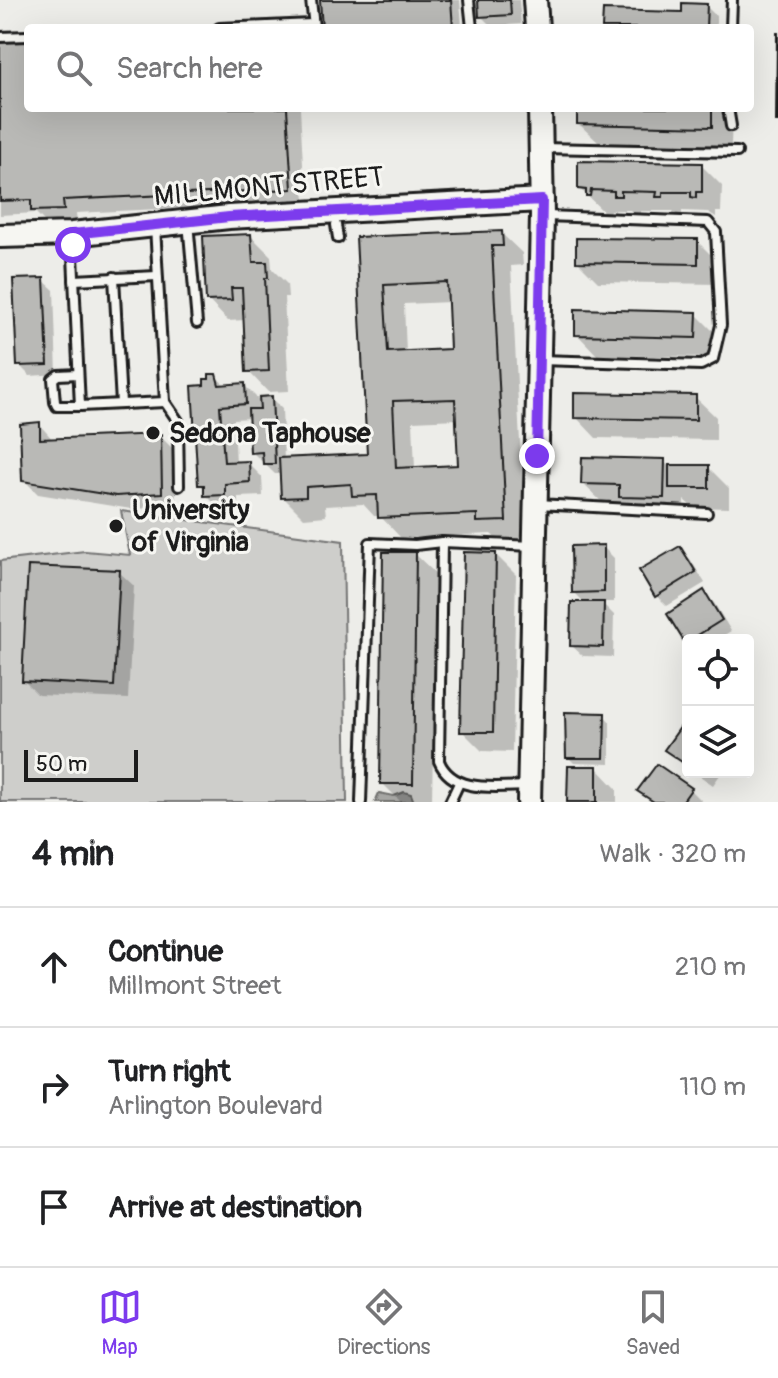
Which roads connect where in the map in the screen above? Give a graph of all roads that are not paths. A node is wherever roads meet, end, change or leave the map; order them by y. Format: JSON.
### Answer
{"nodes":[{"id":1,"x":311,"y":0,"type":"edge"},
{"id":2,"x":469,"y":0,"type":"edge"},
{"id":3,"x":535,"y":0,"type":"edge"},
{"id":4,"x":732,"y":0,"type":"edge"},
{"id":5,"x":313,"y":24,"type":"edge"},
{"id":6,"x":472,"y":24,"type":"edge"},
{"id":7,"x":537,"y":24,"type":"edge"},
{"id":8,"x":731,"y":24,"type":"edge"},
{"id":9,"x":24,"y":36,"type":"edge"},
{"id":10,"x":0,"y":37,"type":"edge"},
{"id":11,"x":540,"y":112,"type":"edge"},
{"id":12,"x":729,"y":112,"type":"edge"},
{"id":13,"x":731,"y":126,"type":"dead end"},
{"id":14,"x":541,"y":148,"type":"junction"},
{"id":15,"x":737,"y":152,"type":"dead end"},
{"id":16,"x":542,"y":208,"type":"junction"},
{"id":17,"x":188,"y":221,"type":"junction"},
{"id":18,"x":155,"y":225,"type":"junction"},
{"id":19,"x":336,"y":225,"type":"dead end"},
{"id":20,"x":72,"y":234,"type":"junction"},
{"id":21,"x":0,"y":236,"type":"edge"},
{"id":22,"x":338,"y":238,"type":"dead end"},
{"id":23,"x":157,"y":276,"type":"junction"},
{"id":24,"x":114,"y":277,"type":"junction"},
{"id":25,"x":74,"y":280,"type":"junction"},
{"id":26,"x":197,"y":323,"type":"dead end"},
{"id":27,"x":539,"y":360,"type":"junction"},
{"id":28,"x":78,"y":374,"type":"junction"},
{"id":29,"x":165,"y":402,"type":"junction"},
{"id":30,"x":121,"y":404,"type":"junction"},
{"id":31,"x":80,"y":406,"type":"junction"},
{"id":32,"x":179,"y":486,"type":"dead end"},
{"id":33,"x":536,"y":504,"type":"junction"},
{"id":34,"x":707,"y":513,"type":"dead end"},
{"id":35,"x":442,"y":542,"type":"junction"},
{"id":36,"x":535,"y":546,"type":"junction"},
{"id":37,"x":459,"y":783,"type":"junction"},
{"id":38,"x":529,"y":794,"type":"edge"},
{"id":39,"x":361,"y":802,"type":"edge"},
{"id":40,"x":450,"y":802,"type":"edge"}],
"edges":[{"from":1,"to":5,"type":"lane"},
{"from":2,"to":6,"type":"lane"},
{"from":3,"to":7,"type":"street"},
{"from":4,"to":8,"type":"lane"},
{"from":9,"to":10,"type":"lane"},
{"from":11,"to":14,"type":"street"},
{"from":12,"to":13,"type":"lane"},
{"from":14,"to":15,"type":"lane"},
{"from":14,"to":16,"type":"street"},
{"from":16,"to":17,"type":"street","name":"MILLMONT STREET"},
{"from":16,"to":27,"type":"street"},
{"from":16,"to":27,"type":"lane"},
{"from":17,"to":18,"type":"street","name":"MILLMONT STREET"},
{"from":17,"to":26,"type":"lane"},
{"from":18,"to":20,"type":"street","name":"MILLMONT STREET"},
{"from":18,"to":23,"type":"lane"},
{"from":19,"to":22,"type":"lane"},
{"from":20,"to":21,"type":"street","name":"MILLMONT STREET"},
{"from":20,"to":25,"type":"lane"},
{"from":23,"to":24,"type":"lane"},
{"from":23,"to":29,"type":"lane"},
{"from":24,"to":25,"type":"lane"},
{"from":24,"to":30,"type":"lane"},
{"from":25,"to":28,"type":"lane"},
{"from":27,"to":33,"type":"street"},
{"from":28,"to":31,"type":"lane"},
{"from":28,"to":31,"type":"lane"},
{"from":29,"to":30,"type":"lane"},
{"from":29,"to":32,"type":"lane"},
{"from":30,"to":31,"type":"lane"},
{"from":33,"to":34,"type":"lane"},
{"from":33,"to":36,"type":"street"},
{"from":35,"to":36,"type":"lane"},
{"from":35,"to":37,"type":"lane"},
{"from":35,"to":39,"type":"lane"},
{"from":36,"to":38,"type":"street"},
{"from":37,"to":38,"type":"lane"},
{"from":37,"to":40,"type":"lane"}]}
